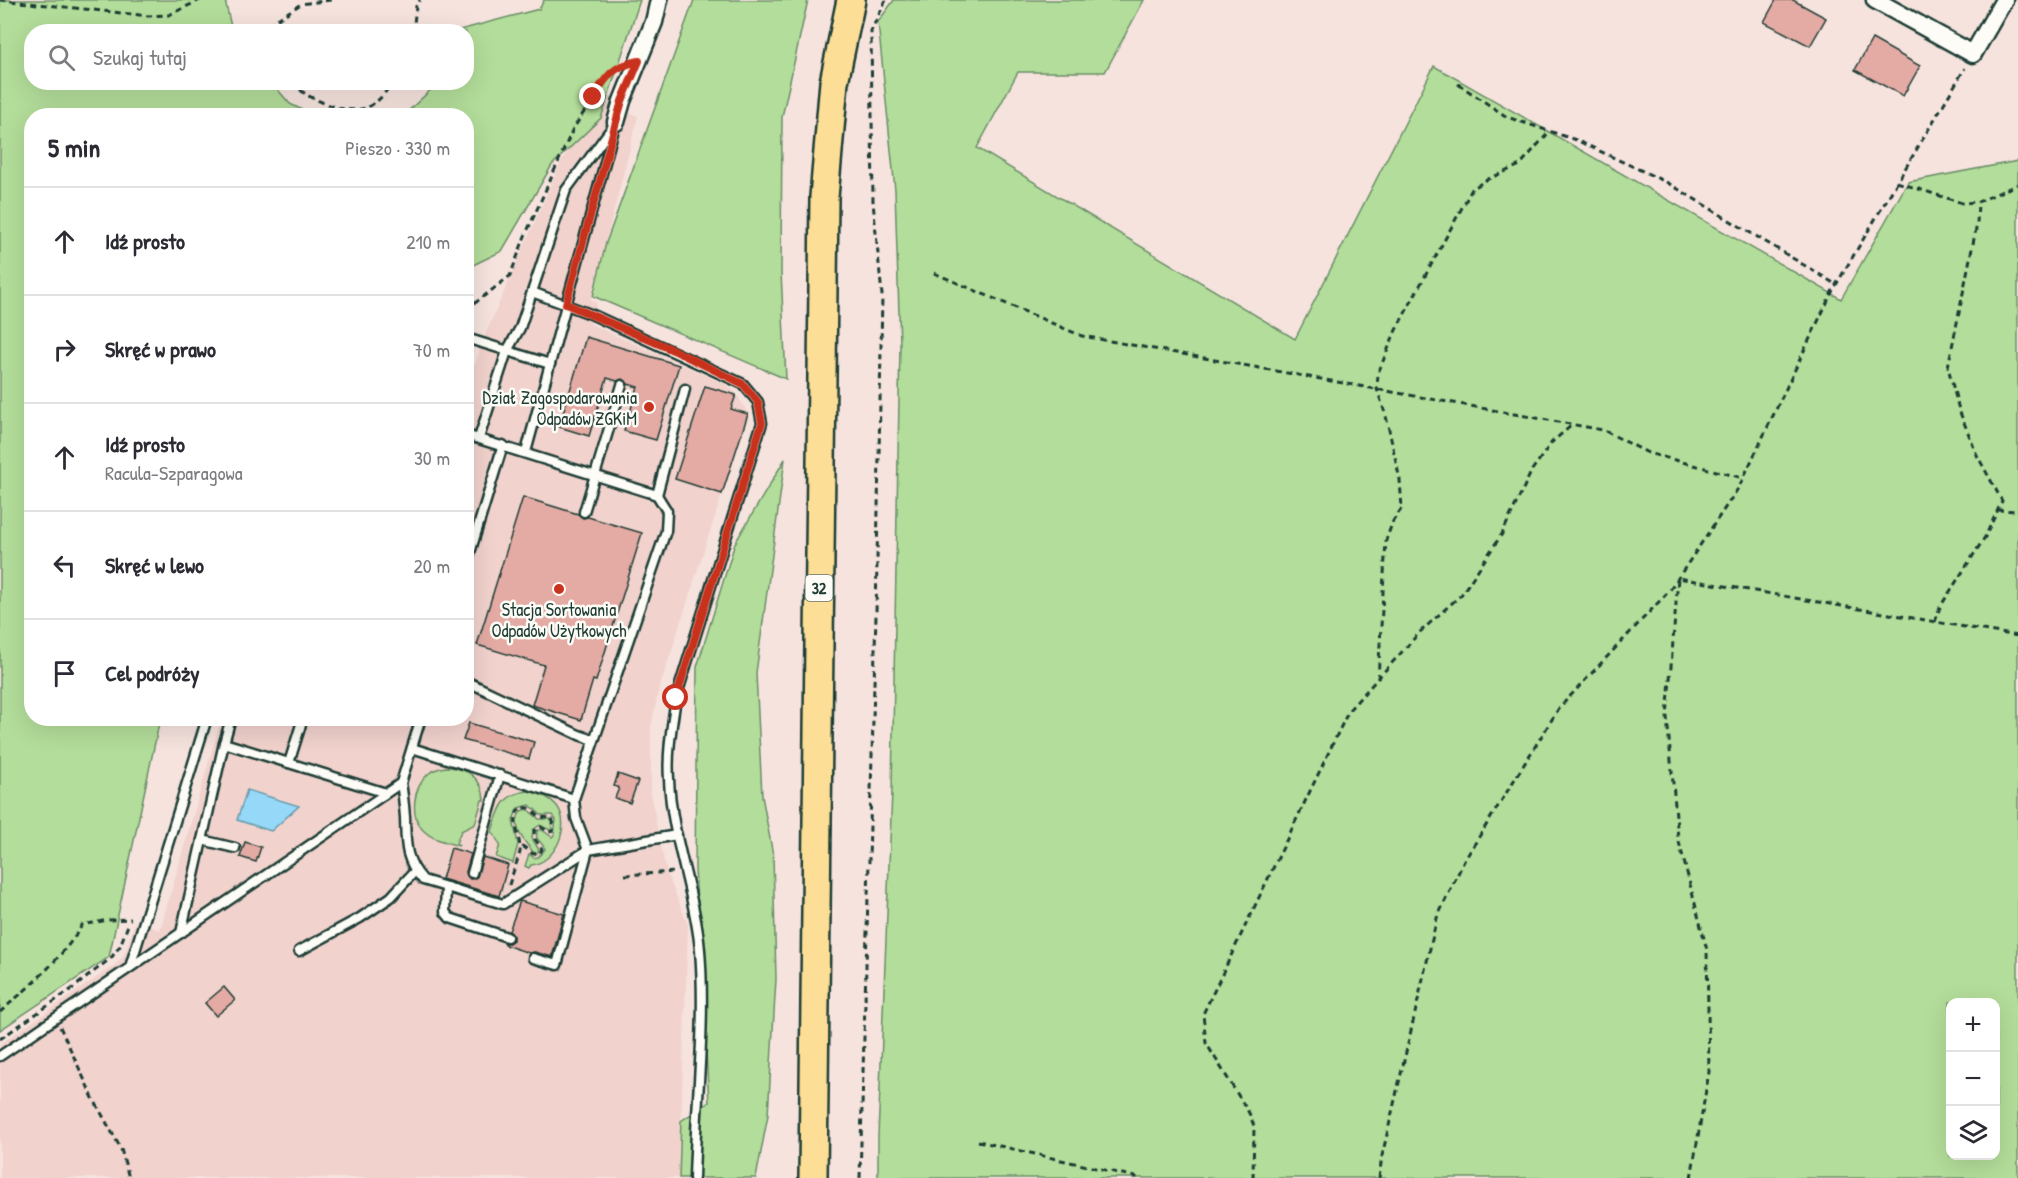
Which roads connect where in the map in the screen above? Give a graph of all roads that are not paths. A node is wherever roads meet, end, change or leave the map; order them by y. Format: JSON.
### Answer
{"nodes":[{"id":1,"x":659,"y":0,"type":"edge"},
{"id":2,"x":851,"y":0,"type":"edge"},
{"id":3,"x":1875,"y":0,"type":"edge"},
{"id":4,"x":2004,"y":0,"type":"edge"},
{"id":5,"x":616,"y":122,"type":"junction"},
{"id":6,"x":532,"y":292,"type":"junction"},
{"id":7,"x":566,"y":304,"type":"junction"},
{"id":8,"x":474,"y":341,"type":"edge"},
{"id":9,"x":507,"y":351,"type":"junction"},
{"id":10,"x":550,"y":364,"type":"junction"},
{"id":11,"x":621,"y":385,"type":"dead end"},
{"id":12,"x":685,"y":389,"type":"dead end"},
{"id":13,"x":474,"y":437,"type":"edge"},
{"id":14,"x":479,"y":438,"type":"junction"},
{"id":15,"x":503,"y":445,"type":"junction"},
{"id":16,"x":526,"y":452,"type":"junction"},
{"id":17,"x":595,"y":475,"type":"junction"},
{"id":18,"x":657,"y":495,"type":"junction"},
{"id":19,"x":584,"y":512,"type":"dead end"},
{"id":20,"x":474,"y":540,"type":"edge"},
{"id":21,"x":474,"y":685,"type":"edge"},
{"id":22,"x":205,"y":726,"type":"edge"},
{"id":23,"x":229,"y":726,"type":"edge"},
{"id":24,"x":301,"y":726,"type":"edge"},
{"id":25,"x":419,"y":726,"type":"edge"},
{"id":26,"x":594,"y":740,"type":"junction"},
{"id":27,"x":224,"y":743,"type":"junction"},
{"id":28,"x":412,"y":748,"type":"junction"},
{"id":29,"x":289,"y":763,"type":"junction"},
{"id":30,"x":500,"y":775,"type":"junction"},
{"id":31,"x":401,"y":783,"type":"junction"},
{"id":32,"x":386,"y":793,"type":"junction"},
{"id":33,"x":574,"y":799,"type":"junction"},
{"id":34,"x":677,"y":835,"type":"junction"},
{"id":35,"x":202,"y":840,"type":"junction"},
{"id":36,"x":235,"y":848,"type":"dead end"},
{"id":37,"x":588,"y":850,"type":"junction"},
{"id":38,"x":415,"y":871,"type":"junction"},
{"id":39,"x":472,"y":873,"type":"dead end"},
{"id":40,"x":446,"y":887,"type":"junction"},
{"id":41,"x":181,"y":933,"type":"junction"},
{"id":42,"x":507,"y":937,"type":"dead end"},
{"id":43,"x":298,"y":951,"type":"dead end"},
{"id":44,"x":533,"y":958,"type":"dead end"},
{"id":45,"x":130,"y":968,"type":"junction"},
{"id":46,"x":0,"y":1056,"type":"edge"},
{"id":47,"x":694,"y":1178,"type":"edge"},
{"id":48,"x":813,"y":1178,"type":"edge"}],
"edges":[{"from":1,"to":5,"type":"street"},
{"from":2,"to":48,"type":"main road","number":"32"},
{"from":3,"to":4,"type":"street"},
{"from":5,"to":6,"type":"lane"},
{"from":5,"to":7,"type":"lane"},
{"from":6,"to":7,"type":"lane"},
{"from":6,"to":9,"type":"lane"},
{"from":7,"to":10,"type":"lane"},
{"from":7,"to":34,"type":"lane"},
{"from":8,"to":9,"type":"lane"},
{"from":9,"to":10,"type":"lane"},
{"from":9,"to":14,"type":"lane"},
{"from":10,"to":16,"type":"lane"},
{"from":11,"to":17,"type":"lane"},
{"from":12,"to":18,"type":"lane"},
{"from":13,"to":14,"type":"lane"},
{"from":14,"to":15,"type":"lane"},
{"from":15,"to":16,"type":"lane"},
{"from":15,"to":20,"type":"lane"},
{"from":16,"to":17,"type":"lane"},
{"from":17,"to":18,"type":"lane"},
{"from":17,"to":19,"type":"lane"},
{"from":18,"to":26,"type":"lane"},
{"from":21,"to":26,"type":"lane"},
{"from":22,"to":45,"type":"lane"},
{"from":23,"to":27,"type":"lane"},
{"from":24,"to":29,"type":"lane"},
{"from":25,"to":28,"type":"lane"},
{"from":26,"to":33,"type":"lane"},
{"from":27,"to":29,"type":"lane"},
{"from":27,"to":35,"type":"lane"},
{"from":28,"to":30,"type":"lane"},
{"from":28,"to":31,"type":"lane"},
{"from":29,"to":32,"type":"lane"},
{"from":30,"to":33,"type":"lane"},
{"from":30,"to":39,"type":"lane"},
{"from":31,"to":32,"type":"lane"},
{"from":31,"to":38,"type":"lane"},
{"from":32,"to":41,"type":"lane"},
{"from":33,"to":37,"type":"lane"},
{"from":34,"to":37,"type":"lane"},
{"from":34,"to":47,"type":"lane"},
{"from":35,"to":36,"type":"lane"},
{"from":35,"to":41,"type":"lane"},
{"from":37,"to":40,"type":"lane"},
{"from":37,"to":44,"type":"lane"},
{"from":38,"to":40,"type":"lane"},
{"from":38,"to":43,"type":"lane"},
{"from":40,"to":42,"type":"lane"},
{"from":41,"to":45,"type":"lane"},
{"from":45,"to":46,"type":"lane"}]}
